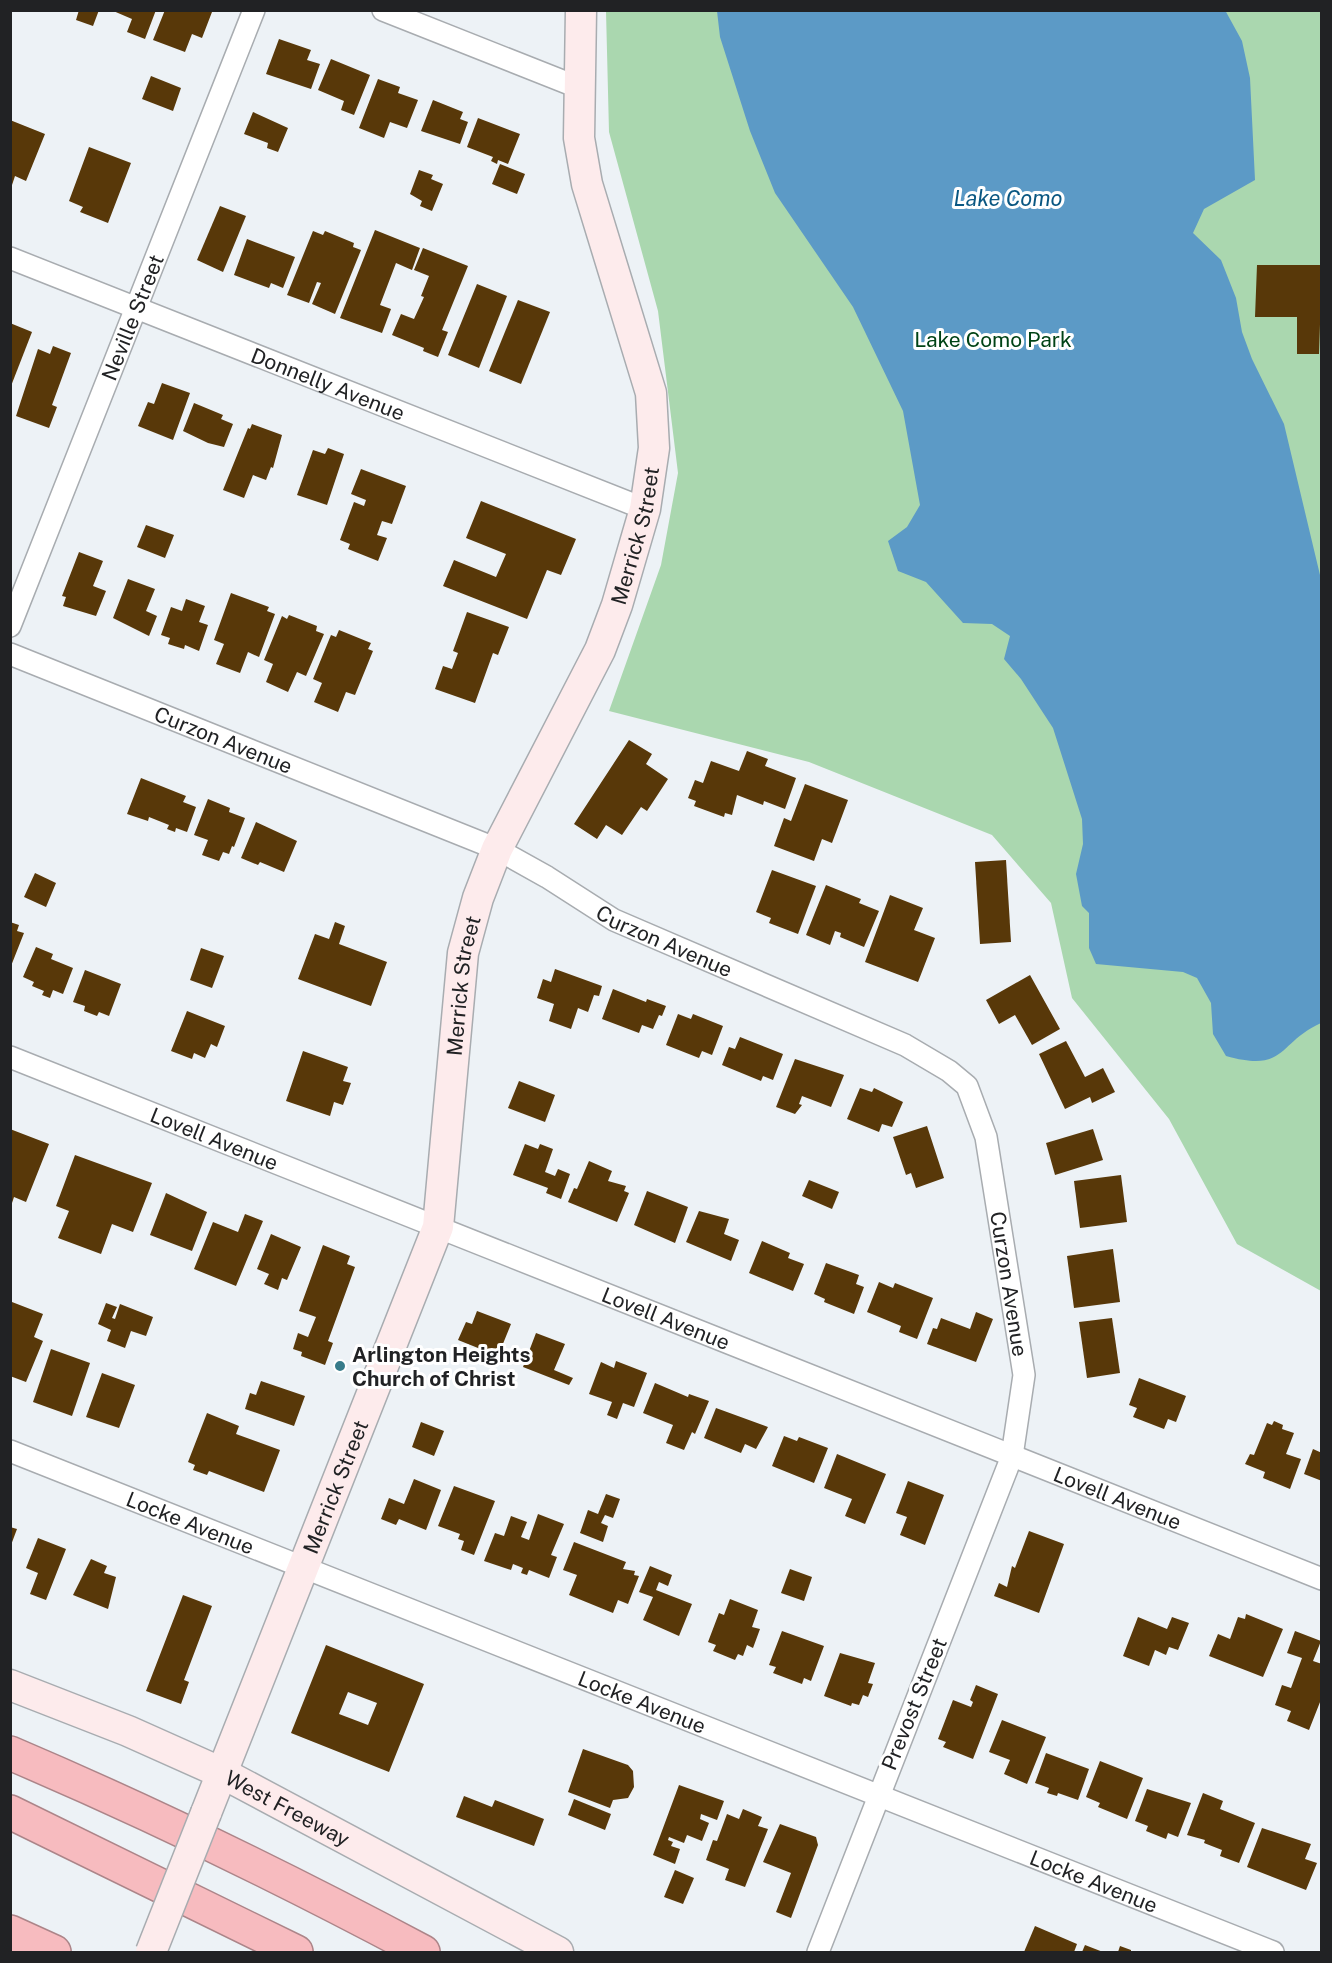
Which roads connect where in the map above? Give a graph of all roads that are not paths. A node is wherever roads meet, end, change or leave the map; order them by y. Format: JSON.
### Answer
{"nodes":[{"id":1,"x":254,"y":10,"type":"edge"},
{"id":2,"x":383,"y":10,"type":"edge"},
{"id":3,"x":581,"y":10,"type":"edge"},
{"id":4,"x":580,"y":88,"type":"junction"},
{"id":5,"x":10,"y":258,"type":"edge"},
{"id":6,"x":136,"y":309,"type":"junction"},
{"id":7,"x":645,"y":509,"type":"junction"},
{"id":8,"x":10,"y":626,"type":"edge"},
{"id":9,"x":10,"y":654,"type":"edge"},
{"id":10,"x":497,"y":849,"type":"junction"},
{"id":11,"x":10,"y":1057,"type":"edge"},
{"id":12,"x":438,"y":1227,"type":"junction"},
{"id":13,"x":10,"y":1451,"type":"edge"},
{"id":14,"x":1012,"y":1455,"type":"junction"},
{"id":15,"x":303,"y":1567,"type":"junction"},
{"id":16,"x":1322,"y":1579,"type":"edge"},
{"id":17,"x":10,"y":1684,"type":"edge"},
{"id":18,"x":10,"y":1753,"type":"edge"},
{"id":19,"x":222,"y":1773,"type":"junction"},
{"id":20,"x":878,"y":1795,"type":"junction"},
{"id":21,"x":10,"y":1812,"type":"edge"},
{"id":22,"x":10,"y":1932,"type":"edge"},
{"id":23,"x":54,"y":1953,"type":"edge"},
{"id":24,"x":151,"y":1953,"type":"edge"},
{"id":25,"x":296,"y":1953,"type":"edge"},
{"id":26,"x":423,"y":1953,"type":"edge"},
{"id":27,"x":558,"y":1953,"type":"edge"},
{"id":28,"x":818,"y":1953,"type":"edge"},
{"id":29,"x":1274,"y":1953,"type":"edge"}],
"edges":[{"from":1,"to":6,"type":"street","name":"Neville Street"},
{"from":2,"to":4,"type":"street"},
{"from":3,"to":4,"type":"street","name":"Merrick Street"},
{"from":4,"to":7,"type":"street","name":"Merrick Street"},
{"from":5,"to":6,"type":"street","name":"Donnelly Avenue"},
{"from":6,"to":7,"type":"street","name":"Donnelly Avenue"},
{"from":6,"to":8,"type":"street","name":"Neville Street"},
{"from":7,"to":10,"type":"street","name":"Merrick Street"},
{"from":9,"to":10,"type":"street","name":"Curzon Avenue"},
{"from":10,"to":12,"type":"street","name":"Merrick Street"},
{"from":10,"to":14,"type":"street","name":"Curzon Avenue"},
{"from":11,"to":12,"type":"street","name":"Lovell Avenue"},
{"from":12,"to":14,"type":"street","name":"Lovell Avenue"},
{"from":12,"to":15,"type":"street","name":"Merrick Street"},
{"from":13,"to":15,"type":"street","name":"Locke Avenue"},
{"from":14,"to":16,"type":"street","name":"Lovell Avenue"},
{"from":14,"to":20,"type":"street","name":"Prevost Street"},
{"from":15,"to":19,"type":"street","name":"Merrick Street"},
{"from":15,"to":20,"type":"street","name":"Locke Avenue"},
{"from":17,"to":19,"type":"street","name":"West Freeway"},
{"from":18,"to":26,"type":"highway"},
{"from":19,"to":24,"type":"street","name":"Merrick Street","bridge":true},
{"from":19,"to":27,"type":"street","name":"West Freeway"},
{"from":20,"to":28,"type":"street","name":"Prevost Street"},
{"from":20,"to":29,"type":"street","name":"Locke Avenue"},
{"from":21,"to":25,"type":"highway"},
{"from":22,"to":23,"type":"highway"}]}
